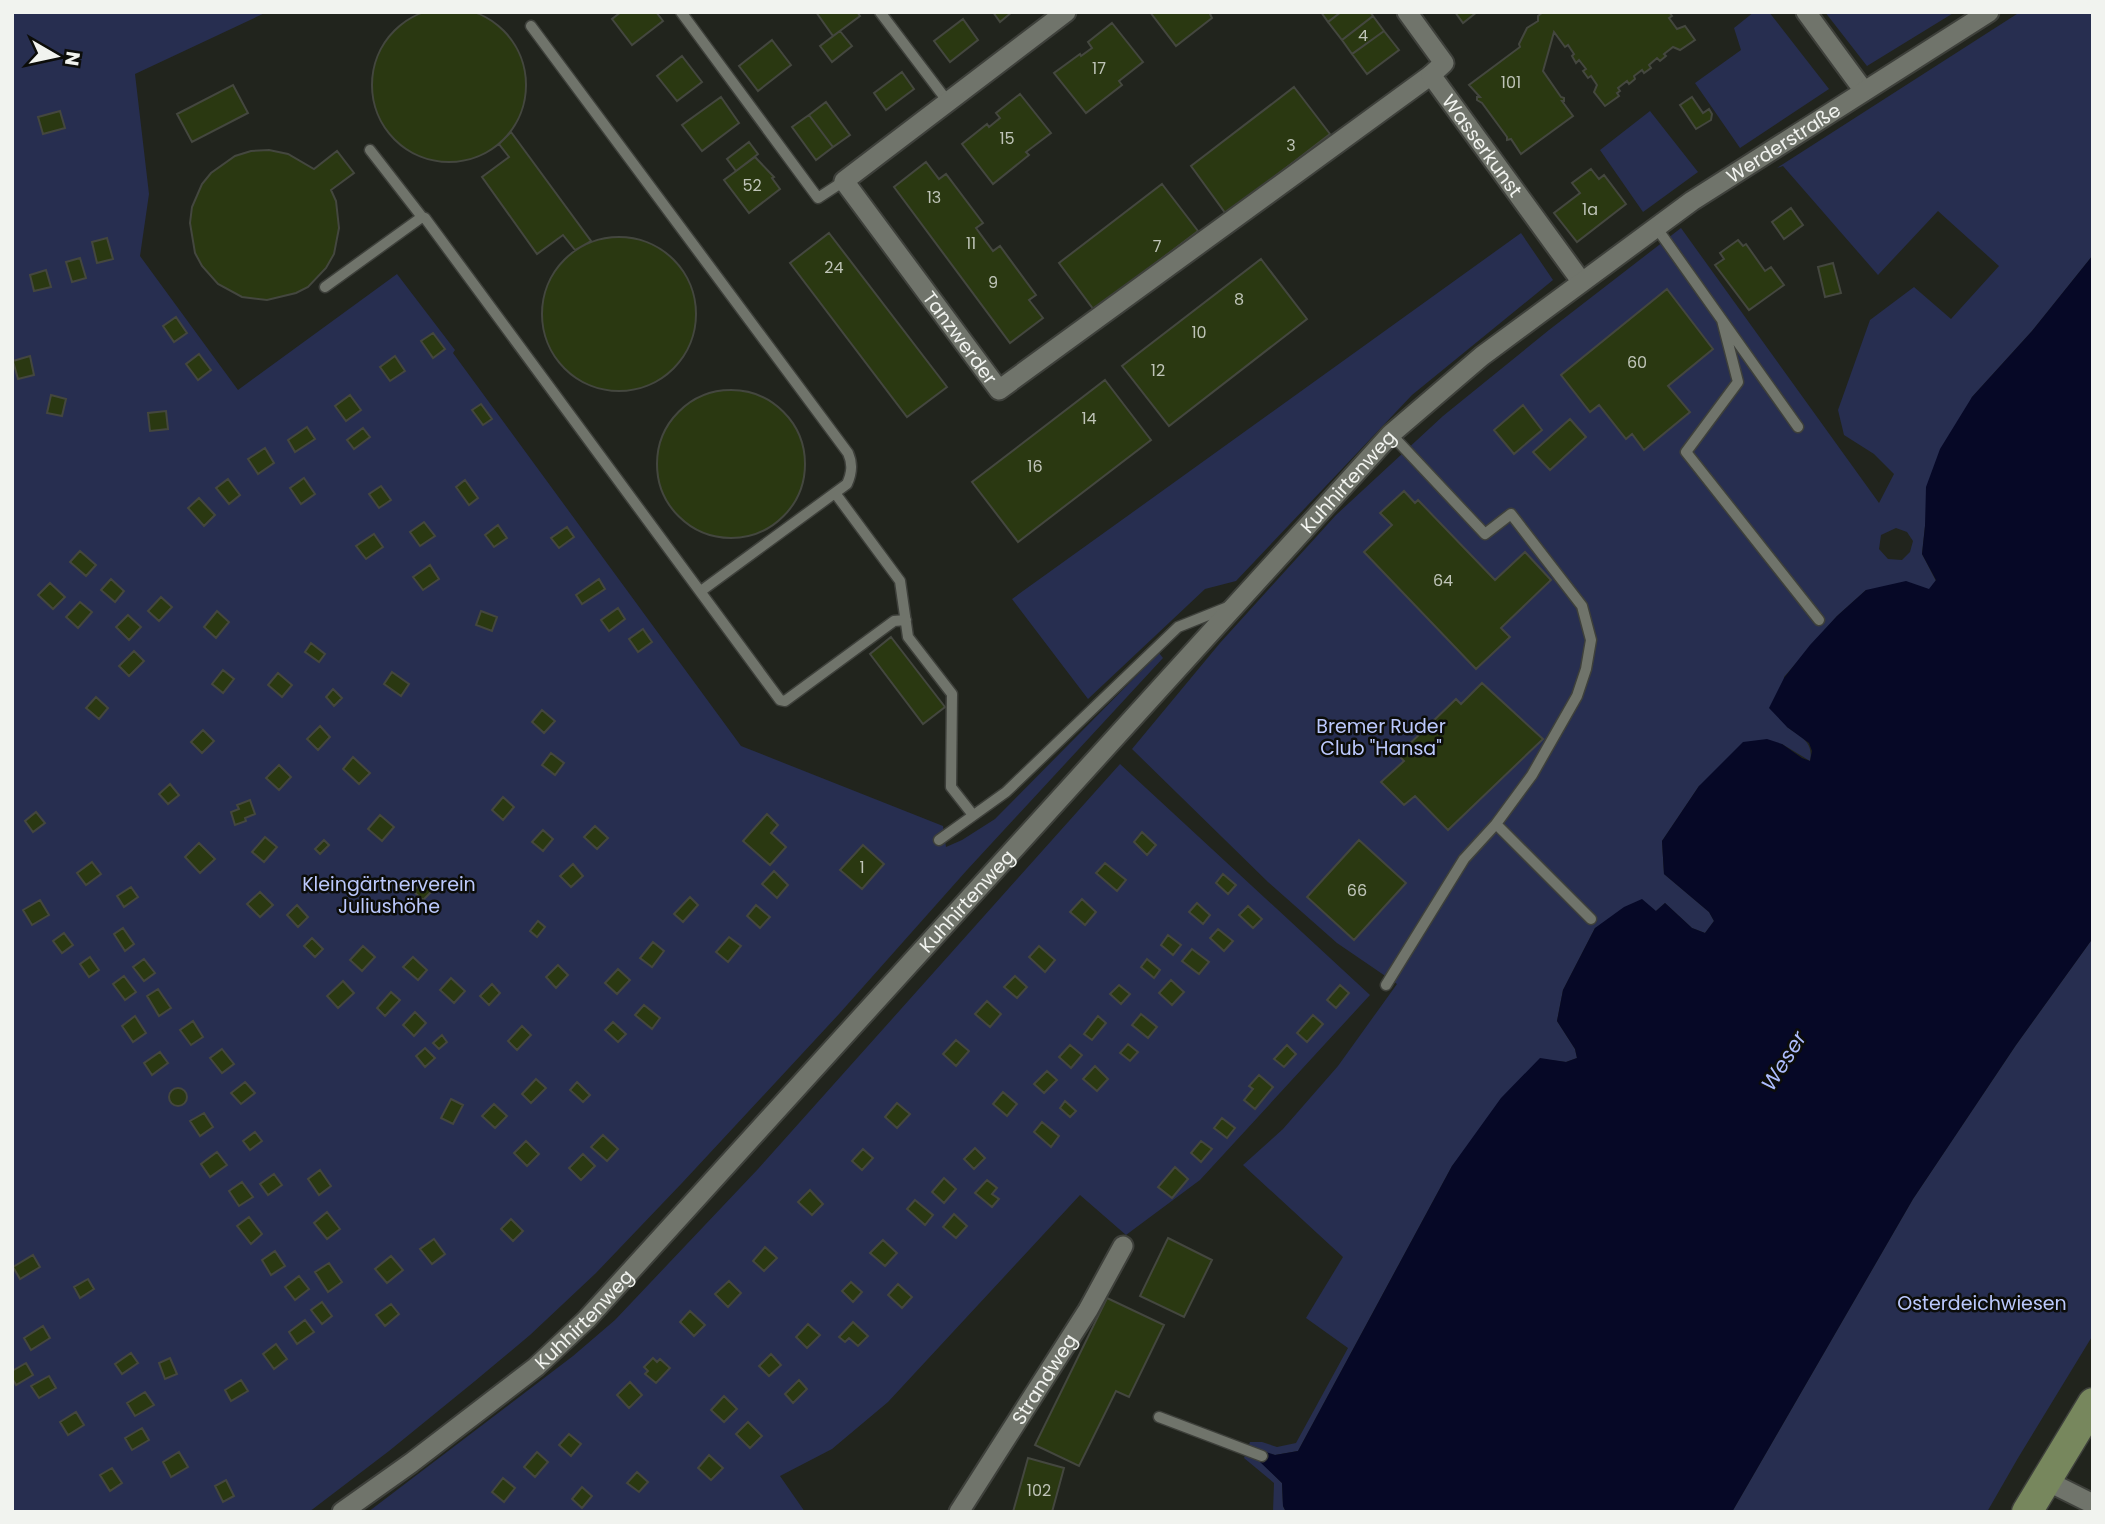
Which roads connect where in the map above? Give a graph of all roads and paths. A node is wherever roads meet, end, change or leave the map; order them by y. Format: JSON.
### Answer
{"nodes":[{"id":1,"x":681,"y":12,"type":"edge"},
{"id":2,"x":880,"y":12,"type":"edge"},
{"id":3,"x":1066,"y":12,"type":"edge"},
{"id":4,"x":1407,"y":12,"type":"edge"},
{"id":5,"x":1806,"y":12,"type":"edge"},
{"id":6,"x":1989,"y":12,"type":"edge"},
{"id":7,"x":531,"y":26,"type":"dead end"},
{"id":8,"x":1431,"y":75,"type":"junction"},
{"id":9,"x":1864,"y":91,"type":"junction"},
{"id":10,"x":948,"y":102,"type":"junction"},
{"id":11,"x":370,"y":150,"type":"dead end"},
{"id":12,"x":844,"y":181,"type":"junction"},
{"id":13,"x":422,"y":218,"type":"junction"},
{"id":14,"x":1656,"y":226,"type":"junction"},
{"id":15,"x":1581,"y":281,"type":"junction"},
{"id":16,"x":325,"y":287,"type":"dead end"},
{"id":17,"x":1722,"y":320,"type":"junction"},
{"id":18,"x":1798,"y":427,"type":"dead end"},
{"id":19,"x":1391,"y":434,"type":"junction"},
{"id":20,"x":835,"y":493,"type":"junction"},
{"id":21,"x":701,"y":591,"type":"junction"},
{"id":22,"x":1234,"y":605,"type":"junction"},
{"id":23,"x":906,"y":620,"type":"junction"},
{"id":24,"x":1819,"y":620,"type":"dead end"},
{"id":25,"x":973,"y":815,"type":"junction"},
{"id":26,"x":1496,"y":824,"type":"junction"},
{"id":27,"x":939,"y":840,"type":"dead end"},
{"id":28,"x":1591,"y":919,"type":"dead end"},
{"id":29,"x":1386,"y":985,"type":"dead end"},
{"id":30,"x":1124,"y":1246,"type":"dead end"},
{"id":31,"x":2093,"y":1403,"type":"edge"},
{"id":32,"x":1159,"y":1417,"type":"dead end"},
{"id":33,"x":1262,"y":1456,"type":"dead end"},
{"id":34,"x":2047,"y":1481,"type":"junction"},
{"id":35,"x":2093,"y":1504,"type":"edge"},
{"id":36,"x":342,"y":1512,"type":"edge"},
{"id":37,"x":959,"y":1512,"type":"edge"},
{"id":38,"x":2027,"y":1512,"type":"edge"}],
"edges":[{"from":1,"to":12,"type":"lane"},
{"from":2,"to":10,"type":"lane"},
{"from":3,"to":10,"type":"street"},
{"from":4,"to":8,"type":"street","name":"Wasserkunst"},
{"from":5,"to":9,"type":"street"},
{"from":6,"to":9,"type":"street","name":"Werderstraße"},
{"from":7,"to":20,"type":"lane"},
{"from":8,"to":12,"type":"street","name":"Tanzwerder"},
{"from":8,"to":15,"type":"street","name":"Wasserkunst"},
{"from":9,"to":14,"type":"street","name":"Werderstraße"},
{"from":10,"to":12,"type":"street"},
{"from":11,"to":13,"type":"lane"},
{"from":13,"to":16,"type":"lane"},
{"from":13,"to":21,"type":"lane"},
{"from":14,"to":15,"type":"street","name":"Werderstraße"},
{"from":14,"to":17,"type":"lane"},
{"from":15,"to":19,"type":"street","name":"Kuhhirtenweg"},
{"from":17,"to":18,"type":"lane"},
{"from":17,"to":24,"type":"lane"},
{"from":19,"to":22,"type":"street","name":"Kuhhirtenweg"},
{"from":19,"to":26,"type":"lane"},
{"from":20,"to":21,"type":"lane"},
{"from":20,"to":23,"type":"lane"},
{"from":21,"to":23,"type":"lane"},
{"from":22,"to":25,"type":"lane"},
{"from":22,"to":36,"type":"street","name":"Kuhhirtenweg"},
{"from":23,"to":25,"type":"lane"},
{"from":25,"to":27,"type":"lane"},
{"from":26,"to":28,"type":"lane"},
{"from":26,"to":29,"type":"lane"},
{"from":30,"to":37,"type":"street","name":"Strandweg"},
{"from":31,"to":34,"type":"main road"},
{"from":32,"to":33,"type":"lane"},
{"from":34,"to":35,"type":"street"},
{"from":34,"to":38,"type":"main road"}]}
